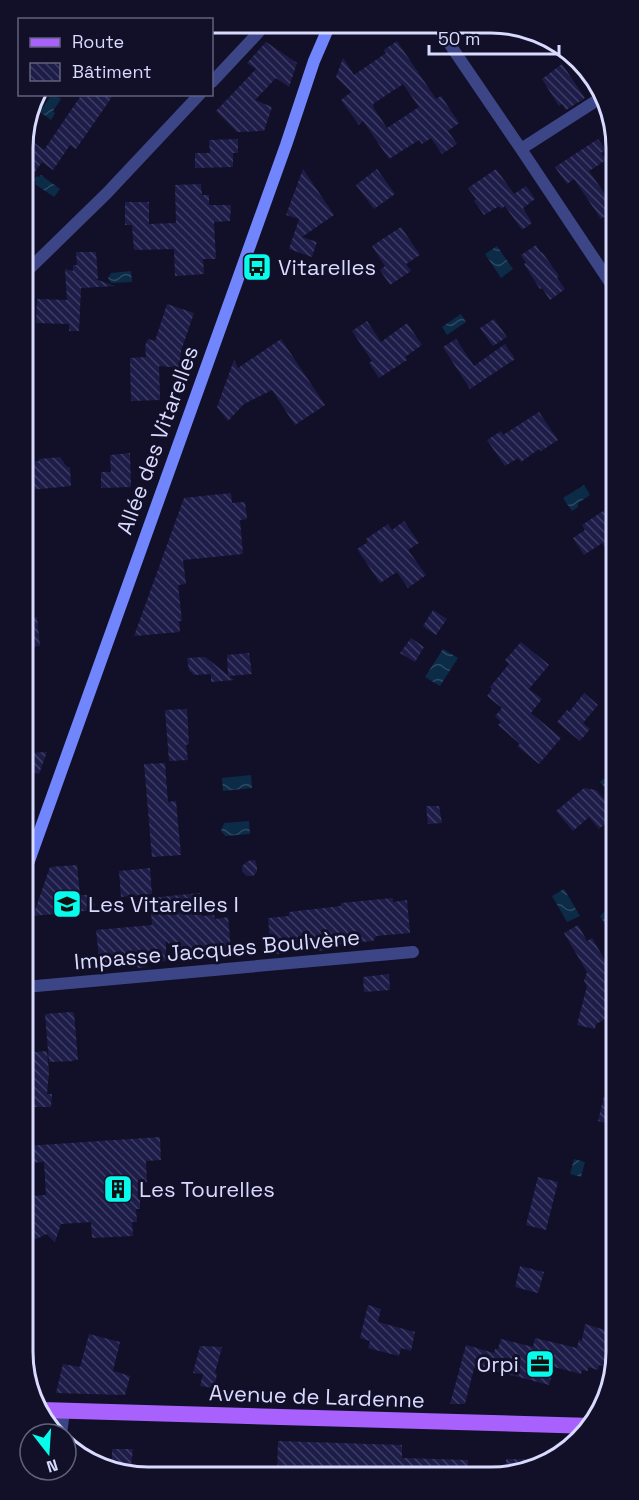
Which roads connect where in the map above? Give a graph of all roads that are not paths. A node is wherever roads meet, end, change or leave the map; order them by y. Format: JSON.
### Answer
{"nodes":[{"id":1,"x":258,"y":33,"type":"edge"},
{"id":2,"x":326,"y":33,"type":"edge"},
{"id":3,"x":442,"y":33,"type":"edge"},
{"id":4,"x":213,"y":81,"type":"edge"},
{"id":5,"x":198,"y":96,"type":"edge"},
{"id":6,"x":596,"y":101,"type":"edge"},
{"id":7,"x":521,"y":149,"type":"junction"},
{"id":8,"x":33,"y":265,"type":"edge"},
{"id":9,"x":606,"y":276,"type":"edge"},
{"id":10,"x":33,"y":850,"type":"edge"},
{"id":11,"x":413,"y":952,"type":"dead end"},
{"id":12,"x":33,"y":986,"type":"edge"},
{"id":13,"x":48,"y":1410,"type":"edge"},
{"id":14,"x":64,"y":1411,"type":"junction"},
{"id":15,"x":63,"y":1422,"type":"edge"},
{"id":16,"x":579,"y":1426,"type":"edge"}],
"edges":[{"from":1,"to":4,"type":"street"},
{"from":2,"to":10,"type":"main road","name":"Allée des Vitarelles"},
{"from":3,"to":7,"type":"street"},
{"from":5,"to":8,"type":"street"},
{"from":6,"to":7,"type":"street"},
{"from":7,"to":9,"type":"street"},
{"from":11,"to":12,"type":"street","name":"Impasse Jacques Boulvène"},
{"from":13,"to":14,"type":"main road","name":"Avenue de Lardenne"},
{"from":14,"to":15,"type":"street"},
{"from":14,"to":16,"type":"main road","name":"Avenue de Lardenne"}]}
